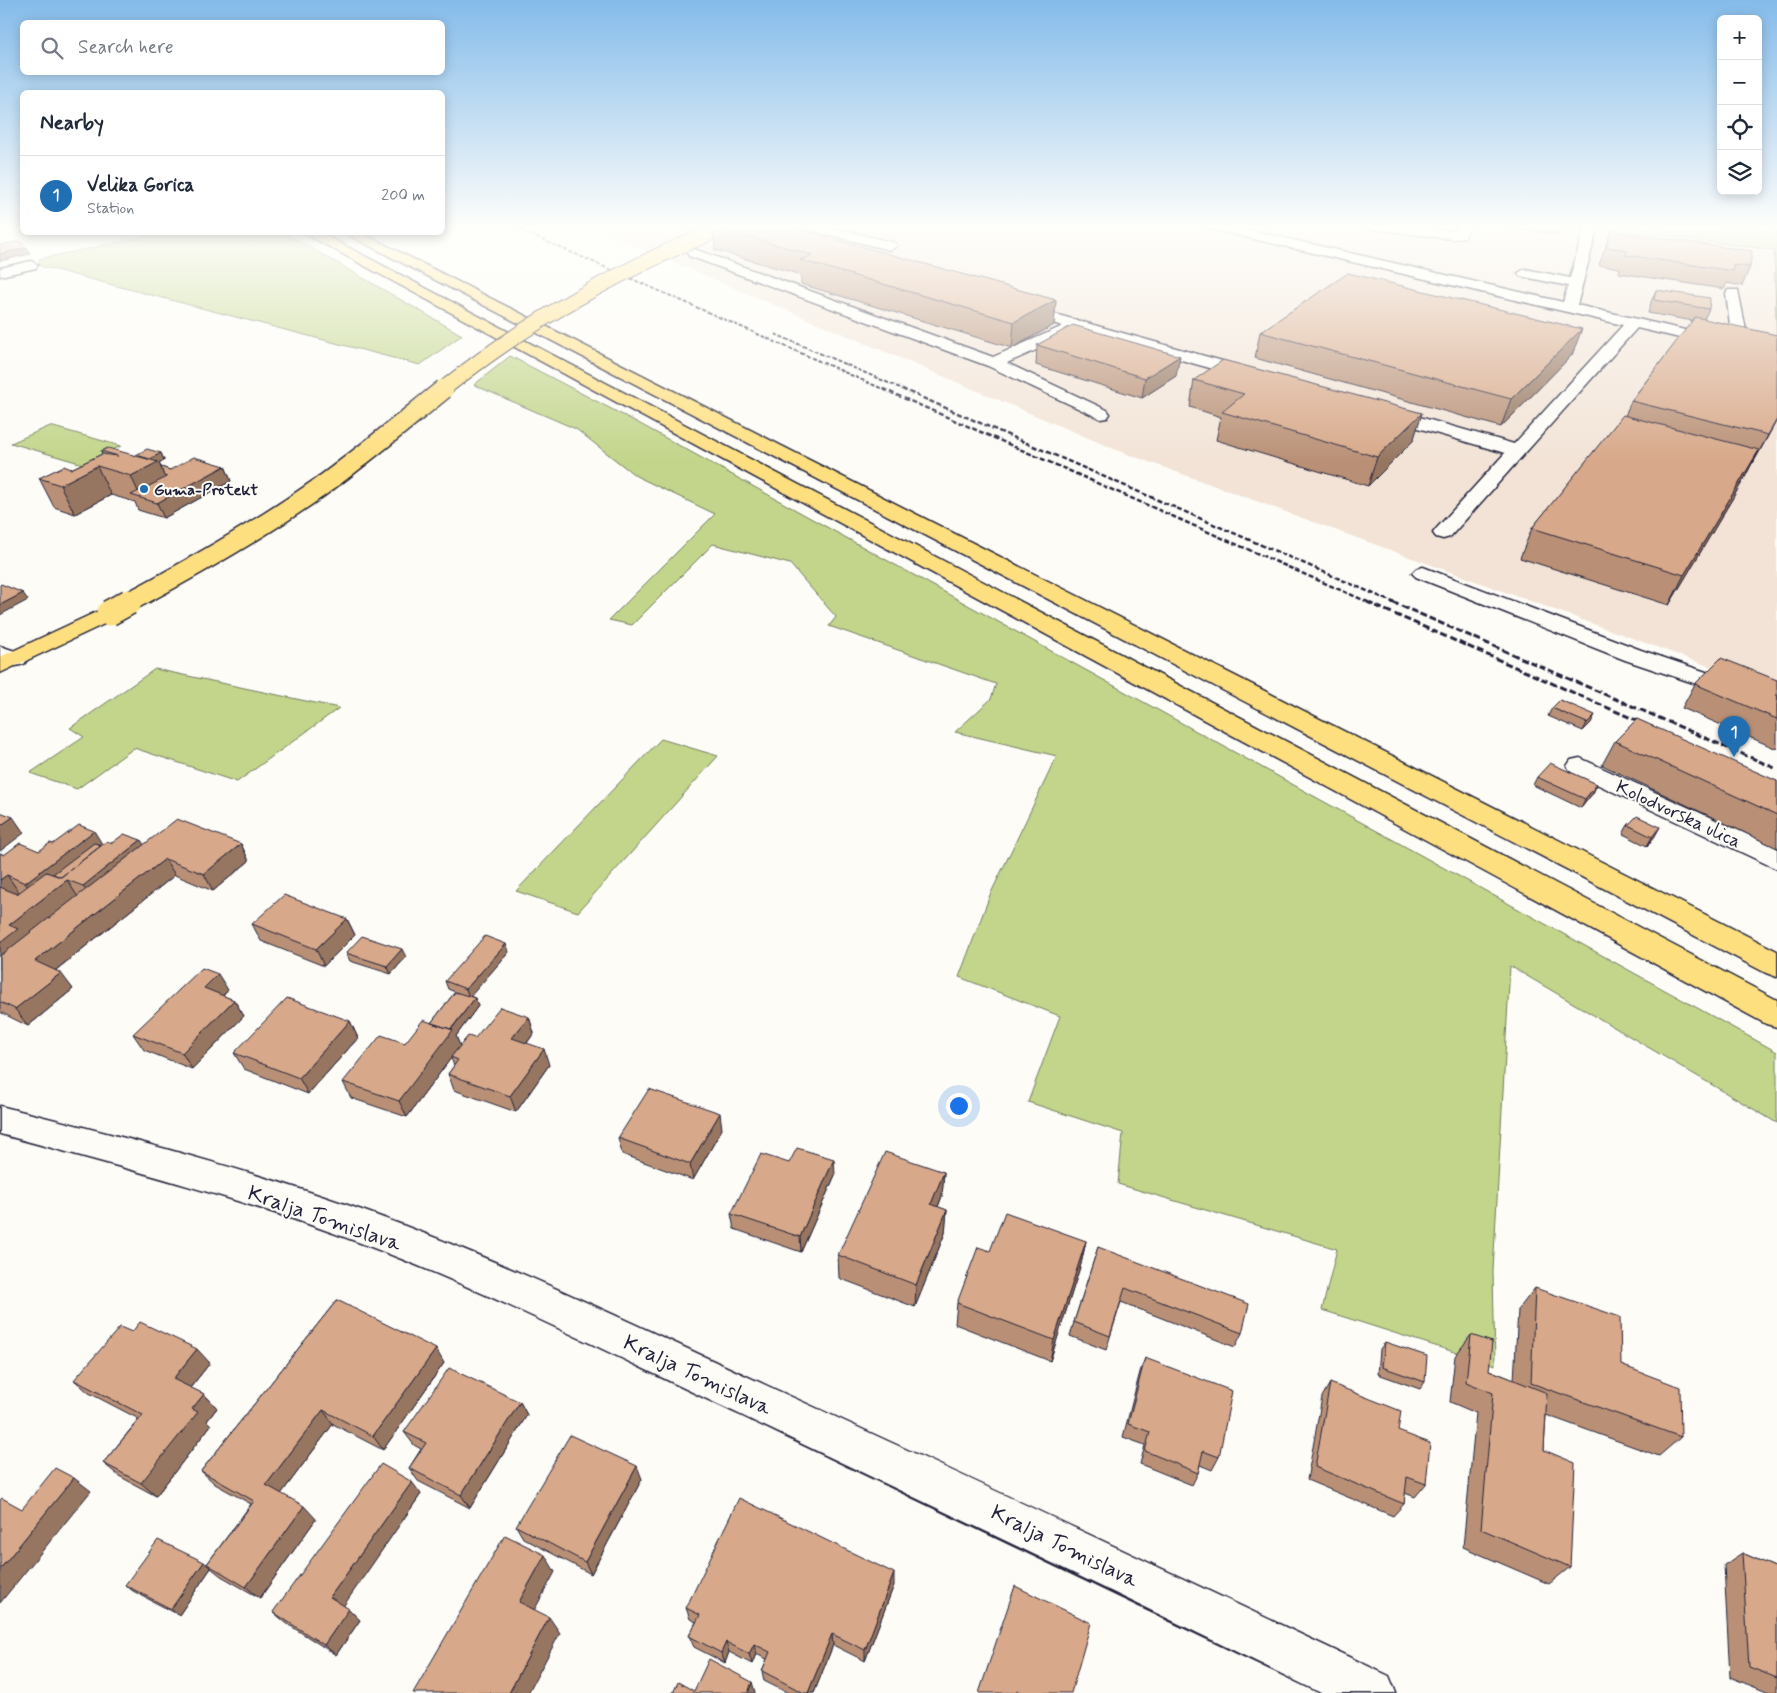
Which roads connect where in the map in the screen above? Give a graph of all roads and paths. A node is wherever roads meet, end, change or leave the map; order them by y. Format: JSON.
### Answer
{"nodes":[{"id":1,"x":443,"y":304,"type":"edge"},
{"id":2,"x":489,"y":304,"type":"edge"},
{"id":3,"x":565,"y":304,"type":"edge"},
{"id":4,"x":833,"y":304,"type":"edge"},
{"id":5,"x":1002,"y":304,"type":"edge"},
{"id":6,"x":1560,"y":304,"type":"edge"},
{"id":7,"x":1735,"y":304,"type":"edge"},
{"id":8,"x":1569,"y":306,"type":"joint"},
{"id":9,"x":1634,"y":322,"type":"junction"},
{"id":10,"x":1077,"y":326,"type":"junction"},
{"id":11,"x":1741,"y":347,"type":"junction"},
{"id":12,"x":1777,"y":356,"type":"edge"},
{"id":13,"x":994,"y":363,"type":"junction"},
{"id":14,"x":1268,"y":380,"type":"edge"},
{"id":15,"x":1364,"y":407,"type":"edge"},
{"id":16,"x":1101,"y":414,"type":"dead end"},
{"id":17,"x":1518,"y":451,"type":"junction"},
{"id":18,"x":1443,"y":533,"type":"dead end"},
{"id":19,"x":1424,"y":573,"type":"dead end"},
{"id":20,"x":5,"y":660,"type":"edge"},
{"id":21,"x":1777,"y":704,"type":"edge"},
{"id":22,"x":1580,"y":766,"type":"dead end"},
{"id":23,"x":1777,"y":859,"type":"edge"},
{"id":24,"x":1777,"y":965,"type":"edge"},
{"id":25,"x":1777,"y":1015,"type":"edge"},
{"id":26,"x":0,"y":1120,"type":"edge"},
{"id":27,"x":1372,"y":1693,"type":"edge"}],
"edges":[{"from":1,"to":25,"type":"main road"},
{"from":2,"to":24,"type":"main road"},
{"from":3,"to":20,"type":"main road","bridge":true},
{"from":4,"to":13,"type":"street"},
{"from":5,"to":10,"type":"street"},
{"from":6,"to":8,"type":"street"},
{"from":7,"to":11,"type":"street"},
{"from":8,"to":9,"type":"street"},
{"from":9,"to":11,"type":"street"},
{"from":9,"to":17,"type":"street"},
{"from":10,"to":13,"type":"street"},
{"from":10,"to":14,"type":"street"},
{"from":11,"to":12,"type":"street"},
{"from":13,"to":16,"type":"street"},
{"from":15,"to":17,"type":"street"},
{"from":17,"to":18,"type":"street"},
{"from":19,"to":21,"type":"street"},
{"from":22,"to":23,"type":"street","name":"Kolodvorska ulica"},
{"from":26,"to":27,"type":"street","name":"Kralja Tomislava"}]}
